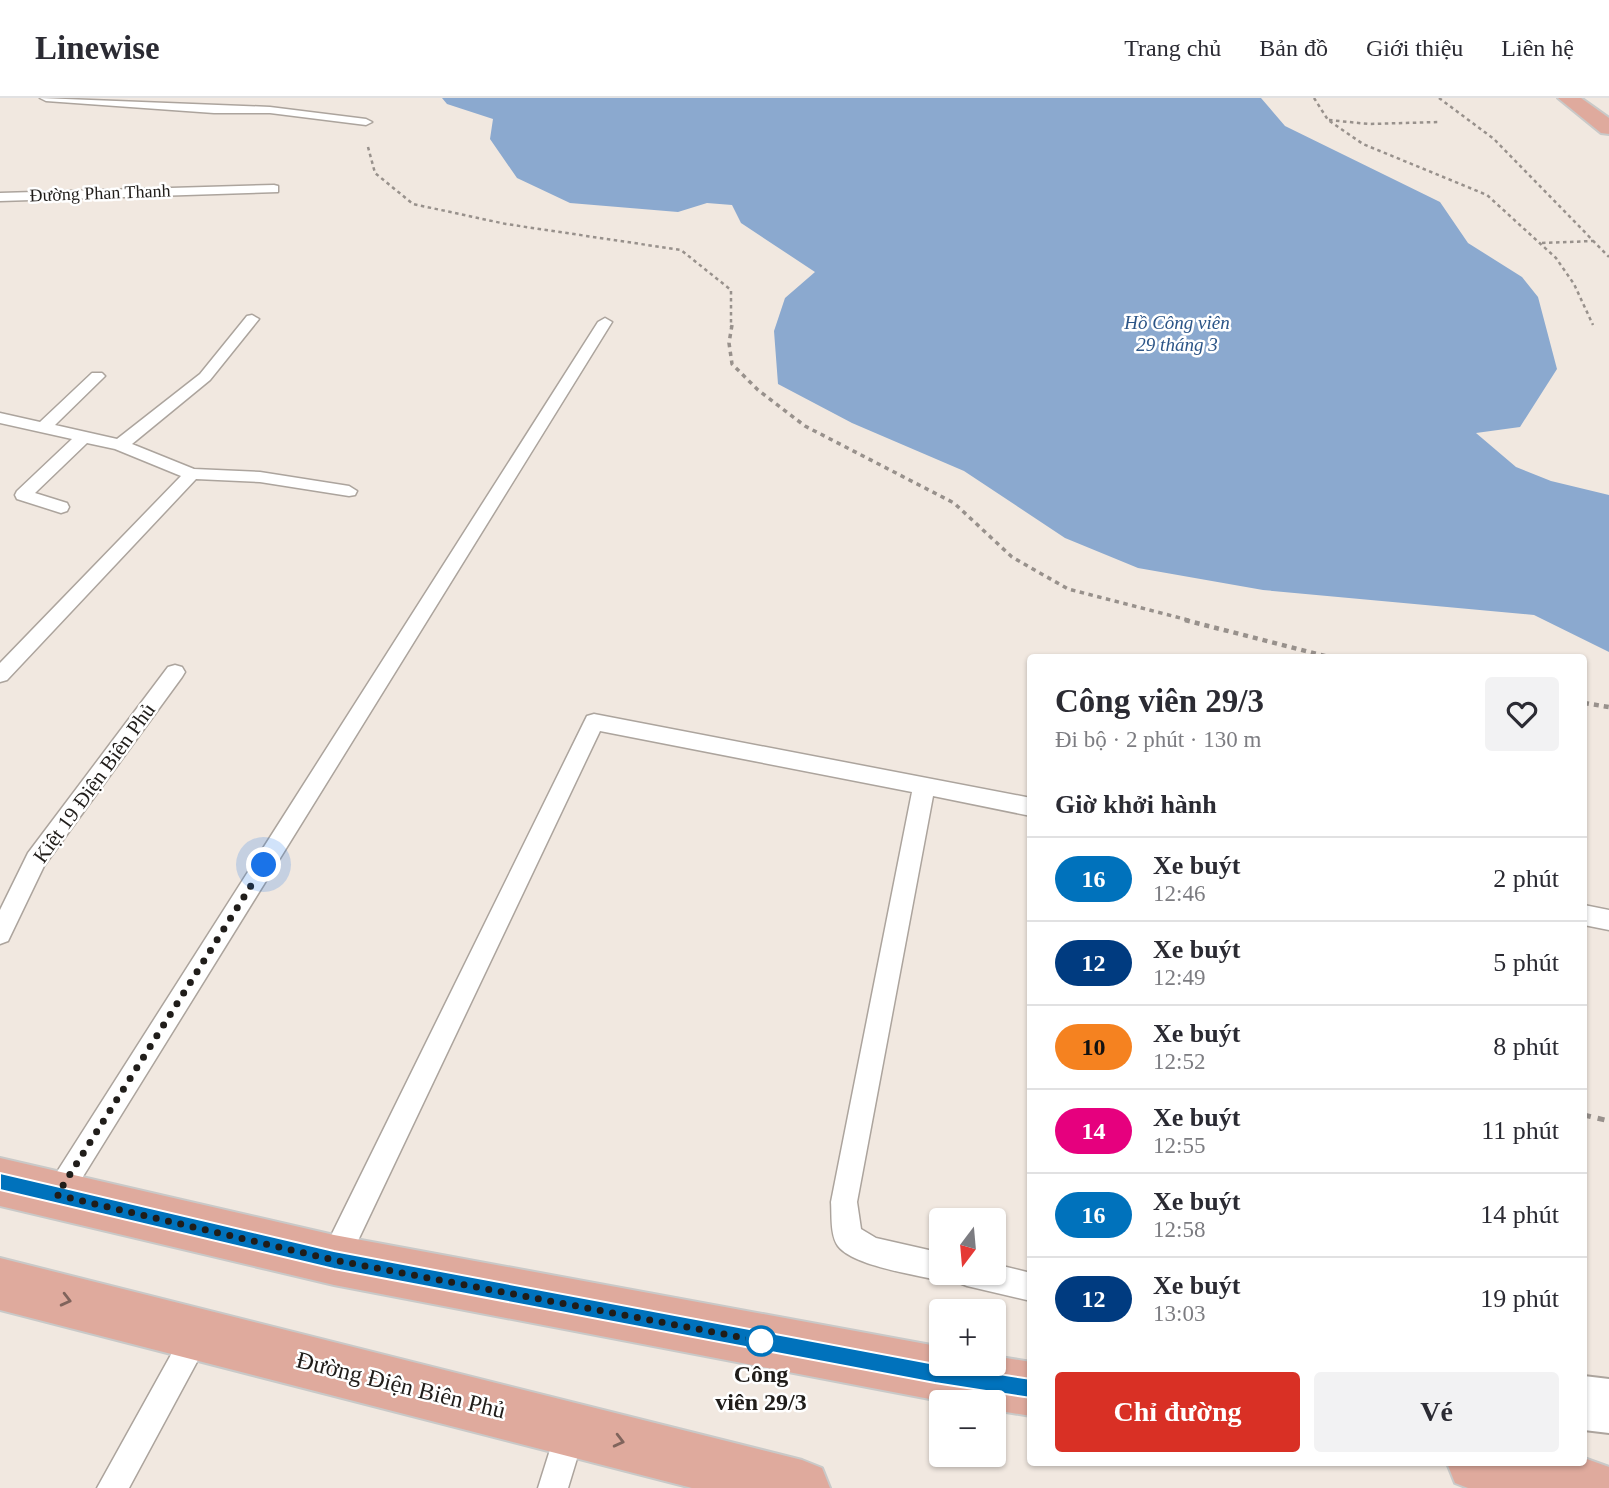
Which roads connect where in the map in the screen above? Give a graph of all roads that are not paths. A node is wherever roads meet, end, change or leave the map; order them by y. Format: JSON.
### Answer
{"nodes":[{"id":1,"x":46,"y":98,"type":"edge"},
{"id":2,"x":1568,"y":98,"type":"edge"},
{"id":3,"x":366,"y":122,"type":"road end"},
{"id":4,"x":1609,"y":128,"type":"edge"},
{"id":5,"x":274,"y":189,"type":"dead end"},
{"id":6,"x":0,"y":197,"type":"edge"},
{"id":7,"x":253,"y":319,"type":"dead end"},
{"id":8,"x":604,"y":323,"type":"dead end"},
{"id":9,"x":97,"y":376,"type":"dead end"},
{"id":10,"x":0,"y":418,"type":"edge"},
{"id":11,"x":43,"y":428,"type":"junction"},
{"id":12,"x":84,"y":437,"type":"junction"},
{"id":13,"x":120,"y":445,"type":"junction"},
{"id":14,"x":192,"y":474,"type":"junction"},
{"id":15,"x":349,"y":491,"type":"dead end"},
{"id":16,"x":61,"y":507,"type":"dead end"},
{"id":17,"x":175,"y":672,"type":"dead end"},
{"id":18,"x":0,"y":675,"type":"edge"},
{"id":19,"x":923,"y":786,"type":"junction"},
{"id":20,"x":1027,"y":806,"type":"edge"},
{"id":21,"x":1587,"y":916,"type":"edge"},
{"id":22,"x":1609,"y":920,"type":"edge"},
{"id":23,"x":0,"y":934,"type":"edge"},
{"id":24,"x":0,"y":1182,"type":"edge"},
{"id":25,"x":57,"y":1195,"type":"junction"},
{"id":26,"x":334,"y":1260,"type":"junction"},
{"id":27,"x":929,"y":1264,"type":"edge"},
{"id":28,"x":1006,"y":1281,"type":"edge"},
{"id":29,"x":0,"y":1284,"type":"edge"},
{"id":30,"x":1027,"y":1286,"type":"edge"},
{"id":31,"x":199,"y":1334,"type":"junction"},
{"id":32,"x":1027,"y":1388,"type":"edge"},
{"id":33,"x":1587,"y":1403,"type":"edge"},
{"id":34,"x":1609,"y":1406,"type":"edge"},
{"id":35,"x":571,"y":1429,"type":"junction"},
{"id":36,"x":1489,"y":1466,"type":"edge"},
{"id":37,"x":112,"y":1488,"type":"edge"},
{"id":38,"x":553,"y":1488,"type":"edge"},
{"id":39,"x":802,"y":1488,"type":"edge"},
{"id":40,"x":1592,"y":1488,"type":"edge"}],
"edges":[{"from":1,"to":3,"type":"lane"},
{"from":2,"to":4,"type":"main road"},
{"from":5,"to":6,"type":"lane","name":"Đường Phan Thanh"},
{"from":7,"to":13,"type":"lane"},
{"from":8,"to":25,"type":"lane"},
{"from":9,"to":11,"type":"lane"},
{"from":10,"to":11,"type":"lane"},
{"from":11,"to":12,"type":"lane"},
{"from":12,"to":13,"type":"lane"},
{"from":12,"to":16,"type":"lane"},
{"from":13,"to":14,"type":"lane"},
{"from":14,"to":15,"type":"lane"},
{"from":14,"to":18,"type":"lane"},
{"from":17,"to":23,"type":"lane","name":"Kiệt 19 Điện Biên Phủ"},
{"from":19,"to":20,"type":"lane"},
{"from":19,"to":26,"type":"lane"},
{"from":19,"to":27,"type":"lane"},
{"from":21,"to":22,"type":"lane"},
{"from":24,"to":25,"type":"main road"},
{"from":25,"to":26,"type":"main road"},
{"from":26,"to":32,"type":"main road"},
{"from":28,"to":30,"type":"lane"},
{"from":29,"to":31,"type":"main road","name":"Đường Điện Biên Phủ","one_way":true},
{"from":31,"to":35,"type":"main road","name":"Đường Điện Biên Phủ"},
{"from":31,"to":37,"type":"lane"},
{"from":33,"to":34,"type":"street"},
{"from":35,"to":38,"type":"lane"},
{"from":35,"to":39,"type":"main road","name":"Đường Điện Biên Phủ","one_way":true},
{"from":36,"to":40,"type":"main road"}]}
